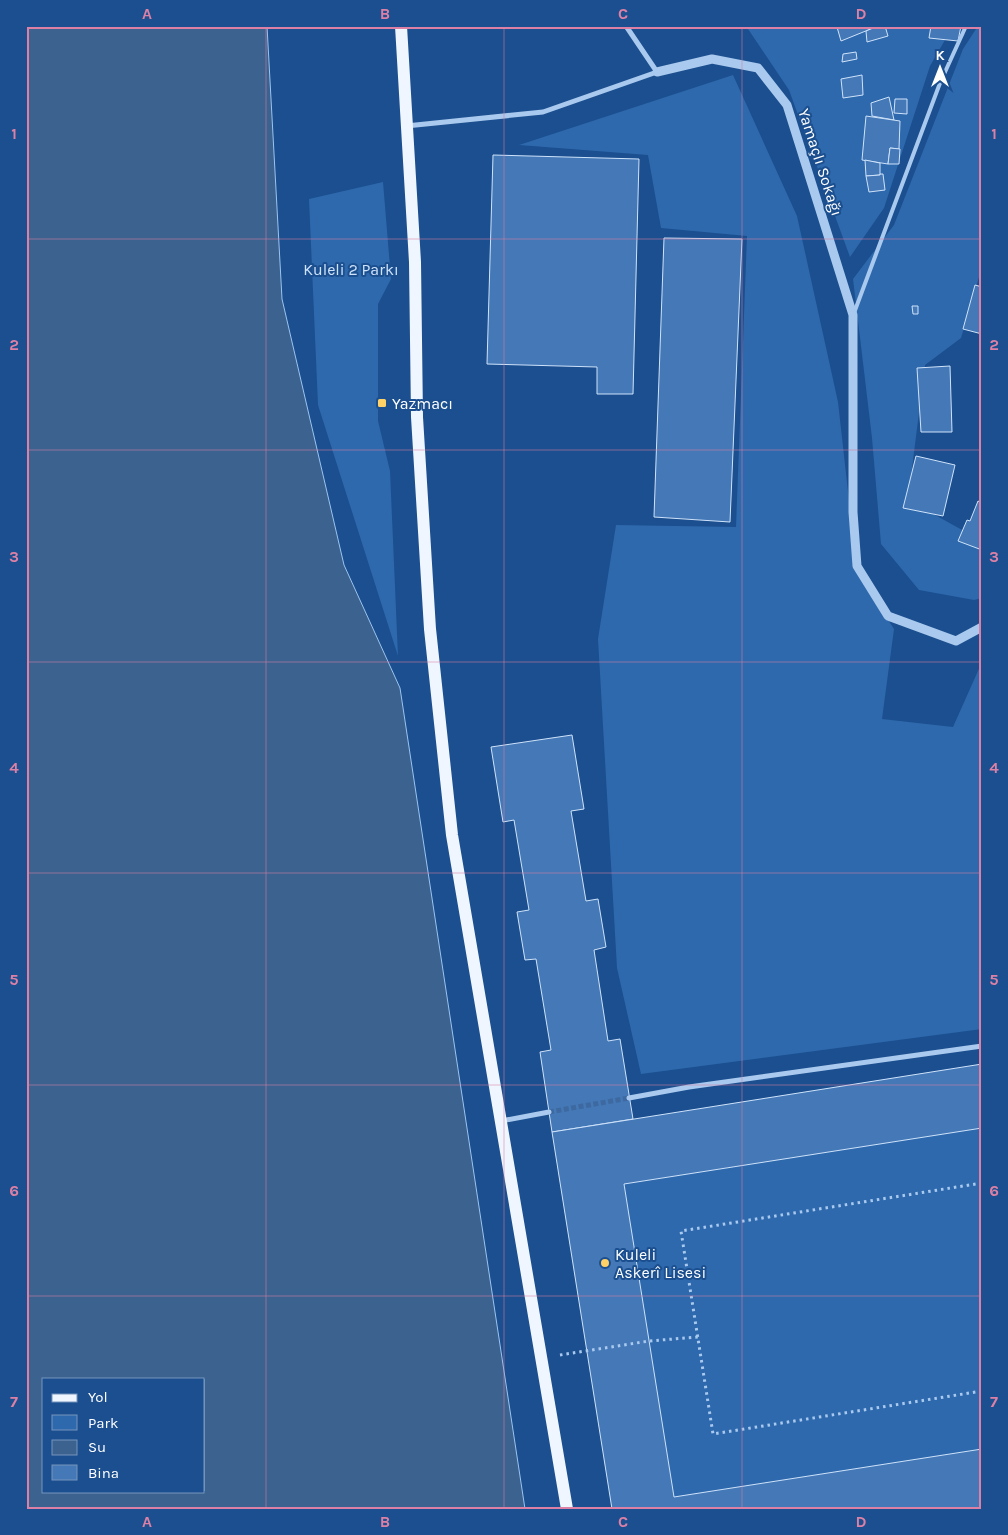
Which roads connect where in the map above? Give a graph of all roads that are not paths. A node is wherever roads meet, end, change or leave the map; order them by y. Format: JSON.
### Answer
{"nodes":[{"id":1,"x":401,"y":26,"type":"edge"},
{"id":2,"x":626,"y":26,"type":"edge"},
{"id":3,"x":966,"y":26,"type":"edge"},
{"id":4,"x":657,"y":72,"type":"junction"},
{"id":5,"x":406,"y":126,"type":"junction"},
{"id":6,"x":853,"y":315,"type":"junction"},
{"id":7,"x":982,"y":628,"type":"edge"},
{"id":8,"x":982,"y":1046,"type":"edge"},
{"id":9,"x":630,"y":1098,"type":"tunnel mouth"},
{"id":10,"x":549,"y":1112,"type":"tunnel mouth"},
{"id":11,"x":501,"y":1122,"type":"junction"},
{"id":12,"x":567,"y":1509,"type":"edge"}],
"edges":[{"from":1,"to":5,"type":"main road"},
{"from":2,"to":4,"type":"street"},
{"from":3,"to":6,"type":"lane"},
{"from":4,"to":5,"type":"street","name":"Yamaçlı Sokağı"},
{"from":4,"to":6,"type":"street","name":"Yamaçlı Sokağı"},
{"from":5,"to":11,"type":"main road"},
{"from":6,"to":7,"type":"street","name":"Yamaçlı Sokağı"},
{"from":8,"to":9,"type":"street"},
{"from":10,"to":11,"type":"street"},
{"from":11,"to":12,"type":"main road"}]}
